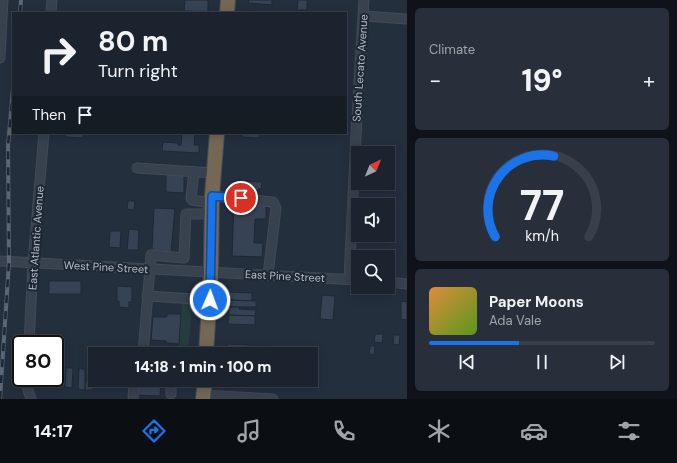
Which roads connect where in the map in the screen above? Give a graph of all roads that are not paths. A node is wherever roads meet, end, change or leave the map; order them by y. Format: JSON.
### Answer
{"nodes":[{"id":1,"x":3,"y":0,"type":"edge"},
{"id":2,"x":52,"y":0,"type":"edge"},
{"id":3,"x":228,"y":0,"type":"edge"},
{"id":4,"x":364,"y":0,"type":"edge"},
{"id":5,"x":52,"y":12,"type":"edge"},
{"id":6,"x":227,"y":12,"type":"edge"},
{"id":7,"x":363,"y":16,"type":"junction"},
{"id":8,"x":407,"y":18,"type":"edge"},
{"id":9,"x":0,"y":58,"type":"edge"},
{"id":10,"x":44,"y":134,"type":"edge"},
{"id":11,"x":217,"y":134,"type":"edge"},
{"id":12,"x":137,"y":168,"type":"dead end"},
{"id":13,"x":194,"y":172,"type":"junction"},
{"id":14,"x":214,"y":173,"type":"junction"},
{"id":15,"x":212,"y":204,"type":"junction"},
{"id":16,"x":354,"y":250,"type":"edge"},
{"id":17,"x":0,"y":262,"type":"edge"},
{"id":18,"x":33,"y":263,"type":"junction"},
{"id":19,"x":150,"y":269,"type":"junction"},
{"id":20,"x":211,"y":273,"type":"junction"},
{"id":21,"x":268,"y":275,"type":"junction"},
{"id":22,"x":351,"y":280,"type":"edge"},
{"id":23,"x":395,"y":283,"type":"edge"},
{"id":24,"x":407,"y":284,"type":"edge"},
{"id":25,"x":147,"y":296,"type":"junction"},
{"id":26,"x":210,"y":300,"type":"junction"},
{"id":27,"x":29,"y":335,"type":"edge"},
{"id":28,"x":143,"y":347,"type":"edge"},
{"id":29,"x":207,"y":347,"type":"edge"},
{"id":30,"x":27,"y":387,"type":"edge"},
{"id":31,"x":134,"y":387,"type":"edge"},
{"id":32,"x":171,"y":387,"type":"edge"},
{"id":33,"x":204,"y":387,"type":"edge"},
{"id":34,"x":171,"y":394,"type":"dead end"},
{"id":35,"x":203,"y":397,"type":"edge"},
{"id":36,"x":31,"y":399,"type":"edge"},
{"id":37,"x":133,"y":399,"type":"edge"},
{"id":38,"x":273,"y":399,"type":"edge"}],
"edges":[{"from":1,"to":9,"type":"street"},
{"from":2,"to":5,"type":"street"},
{"from":3,"to":6,"type":"highway"},
{"from":4,"to":7,"type":"street","name":"South Lecato Avenue"},
{"from":7,"to":8,"type":"street"},
{"from":7,"to":16,"type":"street","name":"South Lecato Avenue"},
{"from":10,"to":18,"type":"street","name":"East Atlantic Avenue"},
{"from":11,"to":14,"type":"highway"},
{"from":12,"to":13,"type":"street"},
{"from":13,"to":14,"type":"street"},
{"from":13,"to":15,"type":"street"},
{"from":14,"to":15,"type":"highway"},
{"from":15,"to":19,"type":"street"},
{"from":15,"to":20,"type":"highway"},
{"from":15,"to":21,"type":"street"},
{"from":17,"to":18,"type":"street","name":"West Pine Street"},
{"from":18,"to":19,"type":"street","name":"West Pine Street"},
{"from":18,"to":27,"type":"street","name":"East Atlantic Avenue"},
{"from":19,"to":20,"type":"street","name":"West Pine Street"},
{"from":19,"to":25,"type":"street"},
{"from":20,"to":21,"type":"street","name":"East Pine Street"},
{"from":20,"to":26,"type":"highway"},
{"from":21,"to":22,"type":"street","name":"East Pine Street"},
{"from":23,"to":24,"type":"street"},
{"from":25,"to":26,"type":"street"},
{"from":25,"to":28,"type":"street"},
{"from":26,"to":29,"type":"highway"},
{"from":30,"to":36,"type":"street"},
{"from":31,"to":37,"type":"street"},
{"from":32,"to":34,"type":"street"},
{"from":33,"to":35,"type":"highway"},
{"from":35,"to":38,"type":"street"}]}
